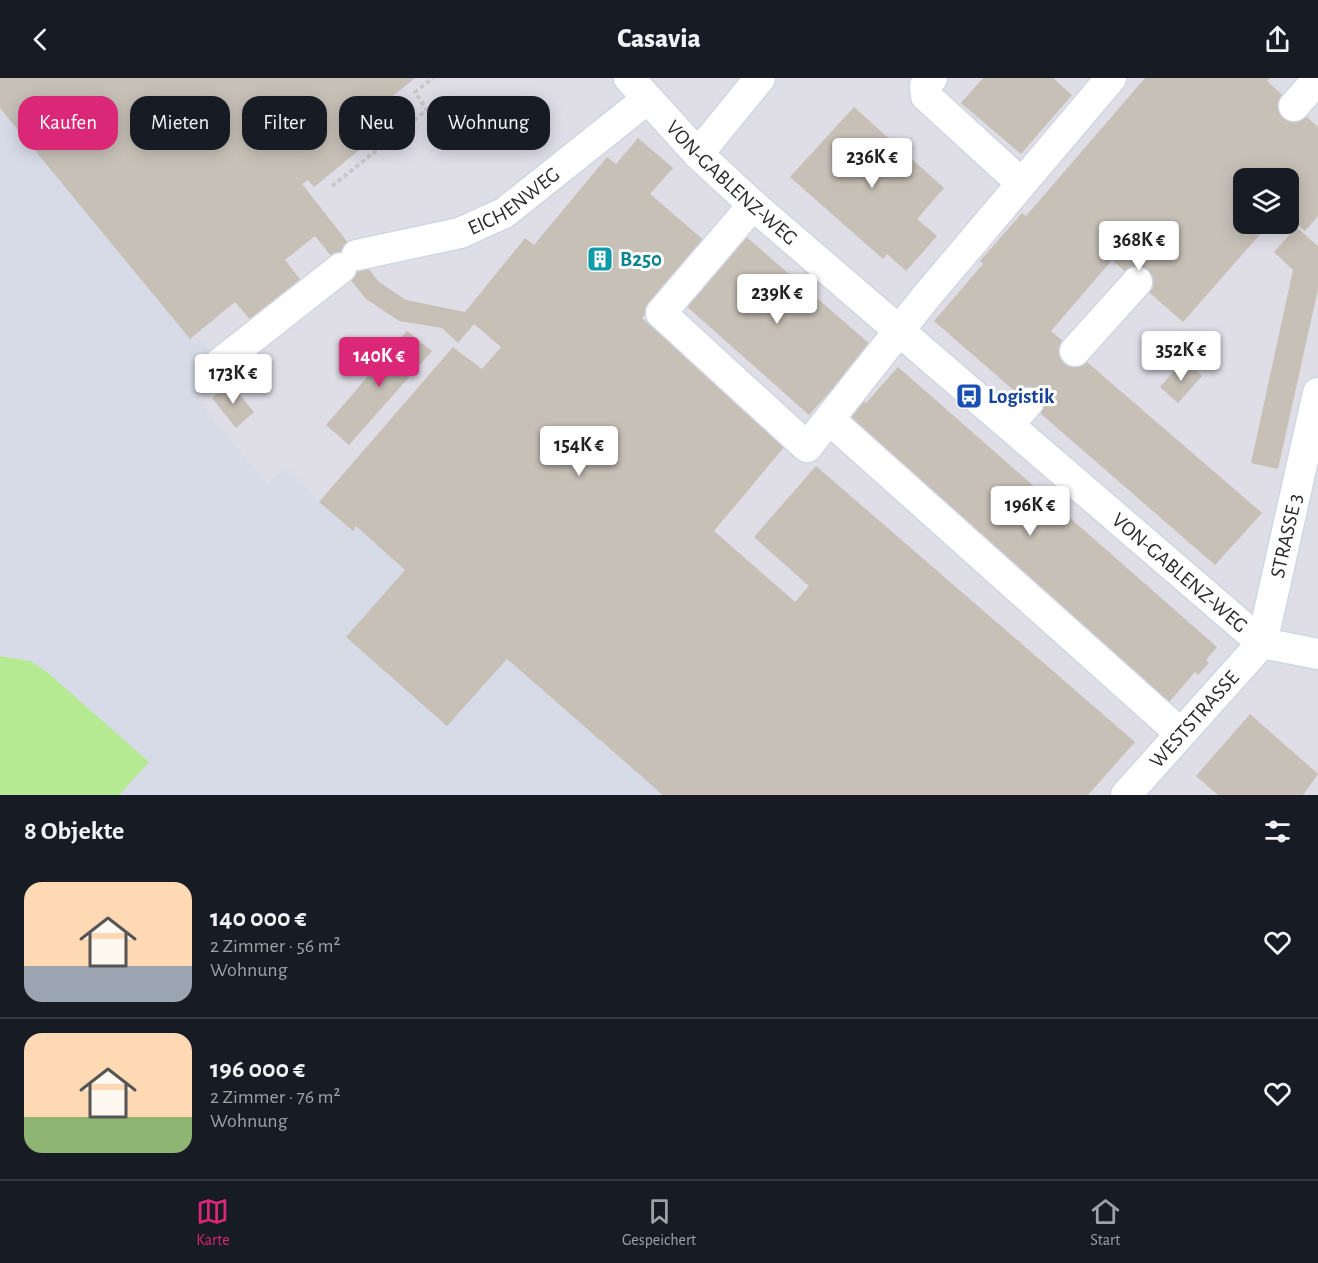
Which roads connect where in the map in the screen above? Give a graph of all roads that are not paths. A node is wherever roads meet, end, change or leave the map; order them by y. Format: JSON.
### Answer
{"nodes":[{"id":1,"x":760,"y":78,"type":"edge"},
{"id":2,"x":932,"y":78,"type":"edge"},
{"id":3,"x":1111,"y":78,"type":"edge"},
{"id":4,"x":1318,"y":79,"type":"edge"},
{"id":5,"x":638,"y":89,"type":"edge"},
{"id":6,"x":1294,"y":106,"type":"tunnel mouth"},
{"id":7,"x":698,"y":154,"type":"junction"},
{"id":8,"x":1021,"y":183,"type":"junction"},
{"id":9,"x":753,"y":205,"type":"junction"},
{"id":10,"x":1137,"y":282,"type":"tunnel mouth"},
{"id":11,"x":900,"y":330,"type":"junction"},
{"id":12,"x":1075,"y":351,"type":"tunnel mouth"},
{"id":13,"x":220,"y":363,"type":"dead end"},
{"id":14,"x":1318,"y":393,"type":"edge"},
{"id":15,"x":830,"y":420,"type":"junction"},
{"id":16,"x":1262,"y":643,"type":"junction"},
{"id":17,"x":1318,"y":654,"type":"edge"},
{"id":18,"x":1180,"y":733,"type":"junction"},
{"id":19,"x":1126,"y":795,"type":"edge"}],
"edges":[{"from":1,"to":7,"type":"lane"},
{"from":2,"to":8,"type":"lane"},
{"from":3,"to":8,"type":"lane"},
{"from":4,"to":6,"type":"lane"},
{"from":5,"to":7,"type":"lane","name":"VON-GABLENZ-WEG"},
{"from":5,"to":13,"type":"lane","name":"EICHENWEG"},
{"from":7,"to":9,"type":"lane","name":"VON-GABLENZ-WEG"},
{"from":8,"to":11,"type":"lane"},
{"from":9,"to":11,"type":"lane","name":"VON-GABLENZ-WEG"},
{"from":9,"to":15,"type":"lane"},
{"from":10,"to":12,"type":"lane"},
{"from":11,"to":15,"type":"lane"},
{"from":11,"to":16,"type":"lane","name":"VON-GABLENZ-WEG"},
{"from":14,"to":16,"type":"lane","name":"STRASSE 3"},
{"from":15,"to":18,"type":"lane"},
{"from":16,"to":17,"type":"lane","name":"VON-GABLENZ-WEG"},
{"from":16,"to":18,"type":"lane","name":"WESTSTRASSE"},
{"from":18,"to":19,"type":"lane","name":"WESTSTRASSE"}]}
